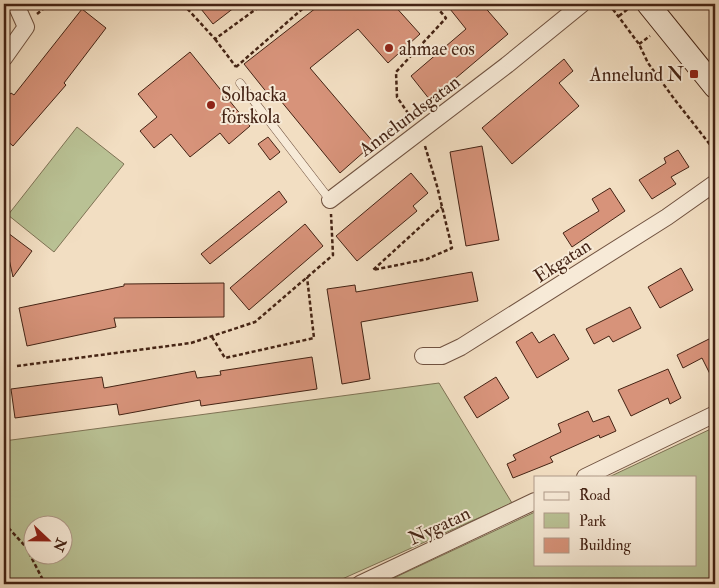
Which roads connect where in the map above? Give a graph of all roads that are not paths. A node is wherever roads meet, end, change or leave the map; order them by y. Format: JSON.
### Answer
{"nodes":[{"id":1,"x":12,"y":4,"type":"edge"},
{"id":2,"x":582,"y":4,"type":"edge"},
{"id":3,"x":648,"y":4,"type":"edge"},
{"id":4,"x":4,"y":58,"type":"edge"},
{"id":5,"x":240,"y":83,"type":"road end"},
{"id":6,"x":715,"y":88,"type":"edge"},
{"id":7,"x":715,"y":183,"type":"edge"},
{"id":8,"x":330,"y":200,"type":"joint"},
{"id":9,"x":423,"y":356,"type":"dead end"},
{"id":10,"x":715,"y":414,"type":"edge"},
{"id":11,"x":587,"y":476,"type":"edge"},
{"id":12,"x":534,"y":501,"type":"edge"},
{"id":13,"x":360,"y":584,"type":"edge"}],
"edges":[{"from":1,"to":4,"type":"street"},
{"from":2,"to":8,"type":"street","name":"Annelundsgatan"},
{"from":3,"to":6,"type":"street"},
{"from":5,"to":8,"type":"lane"},
{"from":7,"to":9,"type":"street","name":"Ekgatan"},
{"from":10,"to":11,"type":"street"},
{"from":12,"to":13,"type":"street","name":"Nygatan"}]}
